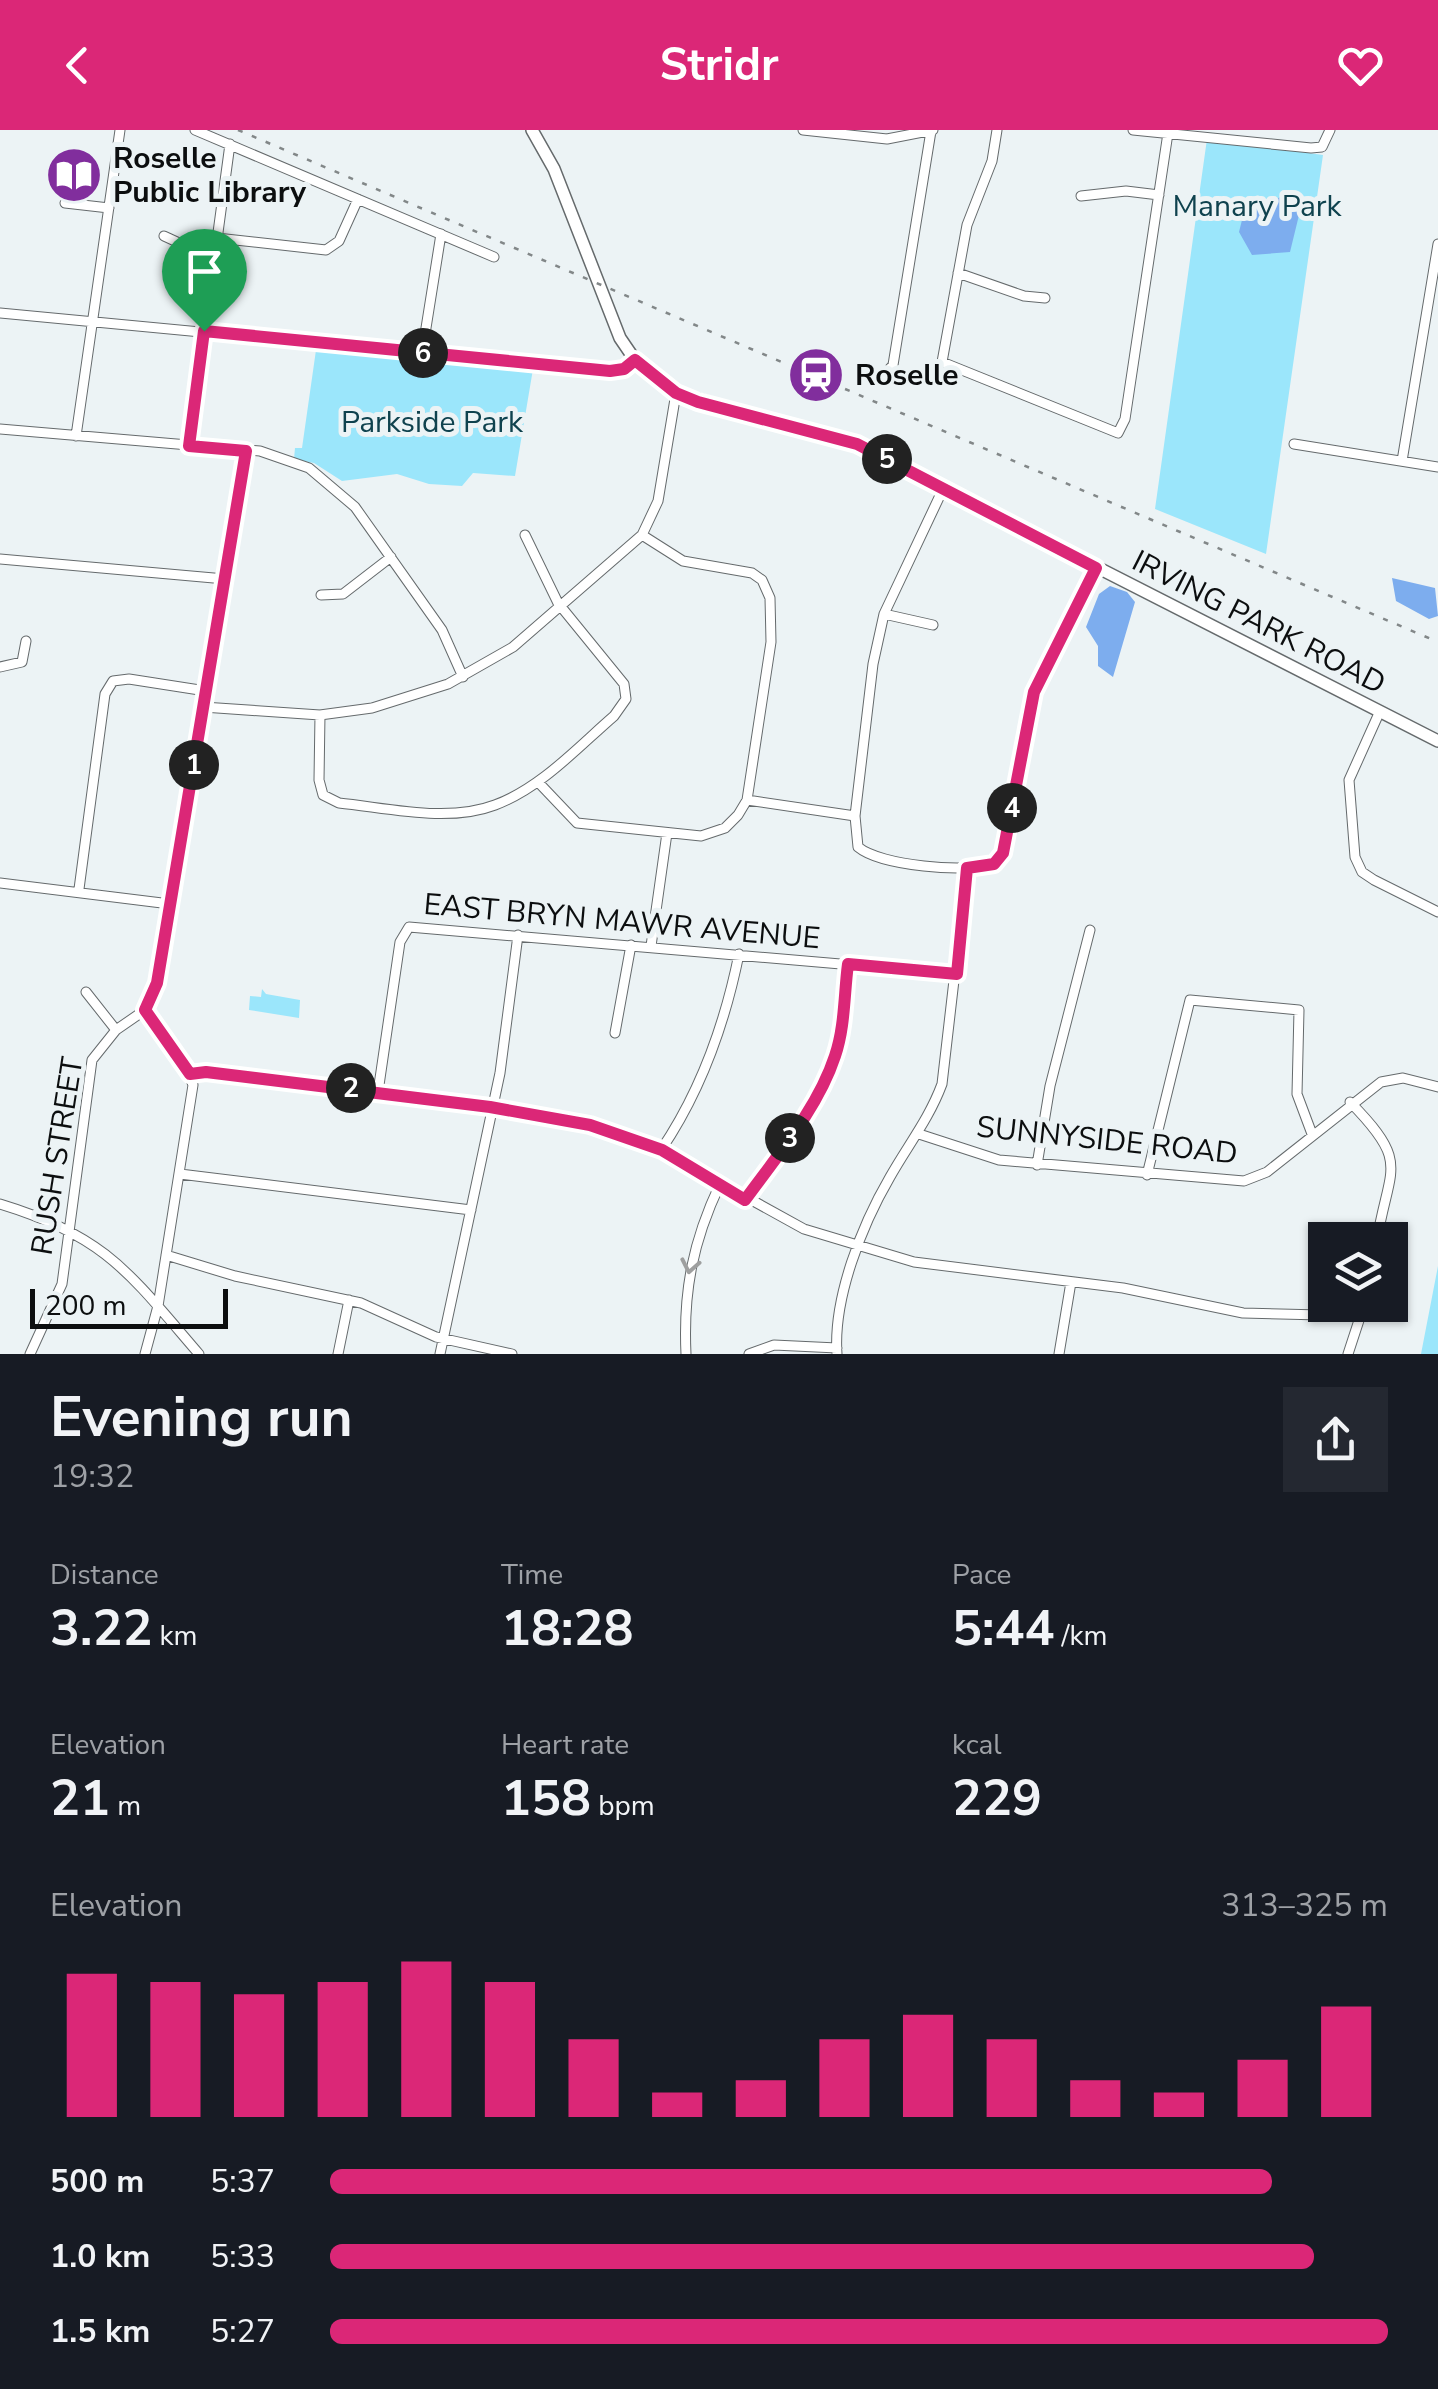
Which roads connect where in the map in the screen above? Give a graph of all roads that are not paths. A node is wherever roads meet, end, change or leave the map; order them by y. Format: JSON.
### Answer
{"nodes":[{"id":1,"x":120,"y":130,"type":"edge"},
{"id":2,"x":194,"y":130,"type":"edge"},
{"id":3,"x":532,"y":130,"type":"edge"},
{"id":4,"x":803,"y":130,"type":"edge"},
{"id":5,"x":932,"y":130,"type":"edge"},
{"id":6,"x":997,"y":130,"type":"edge"},
{"id":7,"x":1133,"y":130,"type":"edge"},
{"id":8,"x":1330,"y":130,"type":"edge"},
{"id":9,"x":1168,"y":134,"type":"junction"},
{"id":10,"x":230,"y":144,"type":"junction"},
{"id":11,"x":1081,"y":196,"type":"dead end"},
{"id":12,"x":1159,"y":196,"type":"junction"},
{"id":13,"x":358,"y":198,"type":"junction"},
{"id":14,"x":64,"y":203,"type":"dead end"},
{"id":15,"x":109,"y":208,"type":"junction"},
{"id":16,"x":440,"y":234,"type":"junction"},
{"id":17,"x":164,"y":236,"type":"dead end"},
{"id":18,"x":217,"y":238,"type":"junction"},
{"id":19,"x":1438,"y":244,"type":"edge"},
{"id":20,"x":494,"y":256,"type":"dead end"},
{"id":21,"x":214,"y":258,"type":"junction"},
{"id":22,"x":958,"y":273,"type":"junction"},
{"id":23,"x":1045,"y":298,"type":"dead end"},
{"id":24,"x":0,"y":314,"type":"edge"},
{"id":25,"x":93,"y":321,"type":"junction"},
{"id":26,"x":204,"y":331,"type":"junction"},
{"id":27,"x":422,"y":353,"type":"junction"},
{"id":28,"x":635,"y":360,"type":"junction"},
{"id":29,"x":868,"y":378,"type":"dead end"},
{"id":30,"x":676,"y":393,"type":"junction"},
{"id":31,"x":0,"y":430,"type":"edge"},
{"id":32,"x":76,"y":436,"type":"junction"},
{"id":33,"x":1294,"y":444,"type":"dead end"},
{"id":34,"x":189,"y":446,"type":"junction"},
{"id":35,"x":246,"y":451,"type":"junction"},
{"id":36,"x":1402,"y":461,"type":"junction"},
{"id":37,"x":1438,"y":467,"type":"edge"},
{"id":38,"x":944,"y":487,"type":"junction"},
{"id":39,"x":525,"y":535,"type":"dead end"},
{"id":40,"x":642,"y":535,"type":"junction"},
{"id":41,"x":390,"y":557,"type":"junction"},
{"id":42,"x":0,"y":559,"type":"edge"},
{"id":43,"x":1096,"y":568,"type":"junction"},
{"id":44,"x":225,"y":579,"type":"junction"},
{"id":45,"x":322,"y":595,"type":"dead end"},
{"id":46,"x":558,"y":603,"type":"junction"},
{"id":47,"x":884,"y":614,"type":"junction"},
{"id":48,"x":933,"y":626,"type":"dead end"},
{"id":49,"x":26,"y":641,"type":"dead end"},
{"id":50,"x":0,"y":667,"type":"edge"},
{"id":51,"x":463,"y":677,"type":"junction"},
{"id":52,"x":206,"y":690,"type":"junction"},
{"id":53,"x":204,"y":707,"type":"junction"},
{"id":54,"x":1380,"y":712,"type":"junction"},
{"id":55,"x":320,"y":715,"type":"junction"},
{"id":56,"x":1438,"y":741,"type":"edge"},
{"id":57,"x":538,"y":782,"type":"junction"},
{"id":58,"x":747,"y":800,"type":"junction"},
{"id":59,"x":855,"y":816,"type":"junction"},
{"id":60,"x":667,"y":834,"type":"junction"},
{"id":61,"x":967,"y":868,"type":"junction"},
{"id":62,"x":0,"y":882,"type":"edge"},
{"id":63,"x":79,"y":889,"type":"junction"},
{"id":64,"x":170,"y":904,"type":"junction"},
{"id":65,"x":1438,"y":912,"type":"edge"},
{"id":66,"x":1090,"y":930,"type":"dead end"},
{"id":67,"x":518,"y":935,"type":"junction"},
{"id":68,"x":631,"y":945,"type":"junction"},
{"id":69,"x":650,"y":946,"type":"junction"},
{"id":70,"x":739,"y":954,"type":"junction"},
{"id":71,"x":848,"y":964,"type":"junction"},
{"id":72,"x":957,"y":974,"type":"junction"},
{"id":73,"x":86,"y":992,"type":"dead end"},
{"id":74,"x":145,"y":1010,"type":"junction"},
{"id":75,"x":116,"y":1030,"type":"junction"},
{"id":76,"x":615,"y":1033,"type":"dead end"},
{"id":77,"x":190,"y":1074,"type":"junction"},
{"id":78,"x":1438,"y":1087,"type":"edge"},
{"id":79,"x":378,"y":1092,"type":"junction"},
{"id":80,"x":1350,"y":1102,"type":"junction"},
{"id":81,"x":490,"y":1107,"type":"junction"},
{"id":82,"x":919,"y":1134,"type":"junction"},
{"id":83,"x":1312,"y":1134,"type":"junction"},
{"id":84,"x":662,"y":1150,"type":"junction"},
{"id":85,"x":1038,"y":1164,"type":"junction"},
{"id":86,"x":180,"y":1174,"type":"junction"},
{"id":87,"x":1147,"y":1176,"type":"junction"},
{"id":88,"x":720,"y":1184,"type":"junction"},
{"id":89,"x":745,"y":1200,"type":"junction"},
{"id":90,"x":1,"y":1206,"type":"edge"},
{"id":91,"x":472,"y":1210,"type":"junction"},
{"id":92,"x":1382,"y":1222,"type":"edge"},
{"id":93,"x":68,"y":1228,"type":"junction"},
{"id":94,"x":860,"y":1249,"type":"junction"},
{"id":95,"x":166,"y":1255,"type":"junction"},
{"id":96,"x":1071,"y":1282,"type":"junction"},
{"id":97,"x":349,"y":1300,"type":"junction"},
{"id":98,"x":158,"y":1306,"type":"junction"},
{"id":99,"x":1308,"y":1311,"type":"edge"},
{"id":100,"x":1359,"y":1322,"type":"edge"},
{"id":101,"x":443,"y":1339,"type":"junction"},
{"id":102,"x":837,"y":1351,"type":"edge"},
{"id":103,"x":30,"y":1354,"type":"edge"},
{"id":104,"x":146,"y":1354,"type":"edge"},
{"id":105,"x":199,"y":1354,"type":"edge"},
{"id":106,"x":338,"y":1354,"type":"edge"},
{"id":107,"x":440,"y":1354,"type":"edge"},
{"id":108,"x":512,"y":1354,"type":"edge"},
{"id":109,"x":686,"y":1354,"type":"edge"},
{"id":110,"x":750,"y":1354,"type":"edge"},
{"id":111,"x":1059,"y":1354,"type":"edge"},
{"id":112,"x":1348,"y":1354,"type":"edge"}],
"edges":[{"from":1,"to":15,"type":"street"},
{"from":2,"to":10,"type":"street"},
{"from":3,"to":28,"type":"main road","name":"IRVING PARK ROAD"},
{"from":4,"to":5,"type":"street"},
{"from":5,"to":29,"type":"street"},
{"from":6,"to":22,"type":"street"},
{"from":7,"to":9,"type":"street"},
{"from":8,"to":9,"type":"street"},
{"from":9,"to":12,"type":"street"},
{"from":10,"to":13,"type":"street"},
{"from":10,"to":18,"type":"street"},
{"from":11,"to":12,"type":"street"},
{"from":12,"to":22,"type":"street"},
{"from":13,"to":16,"type":"street"},
{"from":13,"to":18,"type":"street"},
{"from":14,"to":15,"type":"street"},
{"from":15,"to":25,"type":"street"},
{"from":16,"to":20,"type":"street"},
{"from":16,"to":27,"type":"street"},
{"from":17,"to":21,"type":"street"},
{"from":18,"to":21,"type":"street"},
{"from":19,"to":36,"type":"street"},
{"from":21,"to":26,"type":"street"},
{"from":22,"to":23,"type":"street"},
{"from":24,"to":25,"type":"street"},
{"from":25,"to":26,"type":"street"},
{"from":25,"to":32,"type":"street"},
{"from":26,"to":27,"type":"street"},
{"from":26,"to":34,"type":"street"},
{"from":27,"to":28,"type":"street"},
{"from":28,"to":30,"type":"main road","name":"IRVING PARK ROAD"},
{"from":30,"to":38,"type":"main road","name":"IRVING PARK ROAD"},
{"from":30,"to":40,"type":"street"},
{"from":31,"to":32,"type":"street"},
{"from":32,"to":34,"type":"street"},
{"from":33,"to":36,"type":"street"},
{"from":34,"to":35,"type":"street"},
{"from":35,"to":41,"type":"street"},
{"from":35,"to":44,"type":"street"},
{"from":36,"to":37,"type":"street"},
{"from":38,"to":43,"type":"main road","name":"IRVING PARK ROAD"},
{"from":38,"to":47,"type":"street"},
{"from":39,"to":46,"type":"street"},
{"from":40,"to":46,"type":"street"},
{"from":40,"to":58,"type":"street"},
{"from":41,"to":45,"type":"street"},
{"from":41,"to":51,"type":"street"},
{"from":42,"to":44,"type":"street"},
{"from":43,"to":54,"type":"main road","name":"IRVING PARK ROAD"},
{"from":43,"to":61,"type":"street"},
{"from":44,"to":52,"type":"street"},
{"from":46,"to":51,"type":"street"},
{"from":46,"to":57,"type":"street"},
{"from":47,"to":48,"type":"street"},
{"from":47,"to":59,"type":"street"},
{"from":49,"to":50,"type":"street"},
{"from":51,"to":55,"type":"street"},
{"from":52,"to":53,"type":"street"},
{"from":52,"to":63,"type":"street"},
{"from":53,"to":55,"type":"street"},
{"from":53,"to":64,"type":"street"},
{"from":54,"to":56,"type":"main road","name":"IRVING PARK ROAD"},
{"from":54,"to":65,"type":"street"},
{"from":55,"to":57,"type":"street"},
{"from":57,"to":60,"type":"street"},
{"from":58,"to":59,"type":"street"},
{"from":58,"to":60,"type":"street"},
{"from":59,"to":61,"type":"street"},
{"from":60,"to":69,"type":"street"},
{"from":61,"to":72,"type":"street"},
{"from":62,"to":63,"type":"street"},
{"from":63,"to":64,"type":"street"},
{"from":64,"to":74,"type":"street"},
{"from":66,"to":85,"type":"street"},
{"from":67,"to":68,"type":"street","name":"EAST BRYN MAWR AVENUE"},
{"from":67,"to":79,"type":"street","name":"EAST BRYN MAWR AVENUE"},
{"from":67,"to":81,"type":"street"},
{"from":68,"to":69,"type":"street","name":"EAST BRYN MAWR AVENUE"},
{"from":68,"to":76,"type":"street"},
{"from":69,"to":70,"type":"street","name":"EAST BRYN MAWR AVENUE"},
{"from":70,"to":71,"type":"street","name":"EAST BRYN MAWR AVENUE"},
{"from":70,"to":84,"type":"street"},
{"from":71,"to":72,"type":"street","name":"EAST BRYN MAWR AVENUE"},
{"from":71,"to":89,"type":"street"},
{"from":72,"to":82,"type":"street"},
{"from":73,"to":75,"type":"street"},
{"from":74,"to":75,"type":"street","name":"RUSH STREET"},
{"from":74,"to":77,"type":"street"},
{"from":75,"to":93,"type":"street","name":"RUSH STREET"},
{"from":77,"to":79,"type":"street"},
{"from":77,"to":86,"type":"street"},
{"from":78,"to":80,"type":"street","name":"SUNNYSIDE ROAD"},
{"from":79,"to":81,"type":"street"},
{"from":80,"to":83,"type":"street","name":"SUNNYSIDE ROAD"},
{"from":80,"to":92,"type":"street"},
{"from":81,"to":84,"type":"street"},
{"from":81,"to":91,"type":"street"},
{"from":82,"to":85,"type":"street","name":"SUNNYSIDE ROAD"},
{"from":82,"to":94,"type":"street"},
{"from":83,"to":87,"type":"street","name":"SUNNYSIDE ROAD"},
{"from":83,"to":87,"type":"street"},
{"from":84,"to":88,"type":"street"},
{"from":85,"to":87,"type":"street","name":"SUNNYSIDE ROAD"},
{"from":86,"to":91,"type":"street"},
{"from":86,"to":95,"type":"street"},
{"from":88,"to":89,"type":"street"},
{"from":88,"to":109,"type":"street","one_way":true},
{"from":89,"to":94,"type":"street"},
{"from":90,"to":93,"type":"street"},
{"from":91,"to":101,"type":"street"},
{"from":93,"to":98,"type":"street"},
{"from":93,"to":103,"type":"street","name":"RUSH STREET"},
{"from":94,"to":96,"type":"street"},
{"from":94,"to":102,"type":"street"},
{"from":95,"to":97,"type":"street"},
{"from":95,"to":98,"type":"street"},
{"from":96,"to":99,"type":"street"},
{"from":96,"to":111,"type":"street"},
{"from":97,"to":101,"type":"street"},
{"from":97,"to":106,"type":"street"},
{"from":98,"to":104,"type":"street"},
{"from":98,"to":105,"type":"street"},
{"from":100,"to":112,"type":"street"},
{"from":101,"to":107,"type":"street"},
{"from":101,"to":108,"type":"street"},
{"from":102,"to":110,"type":"street"}]}
